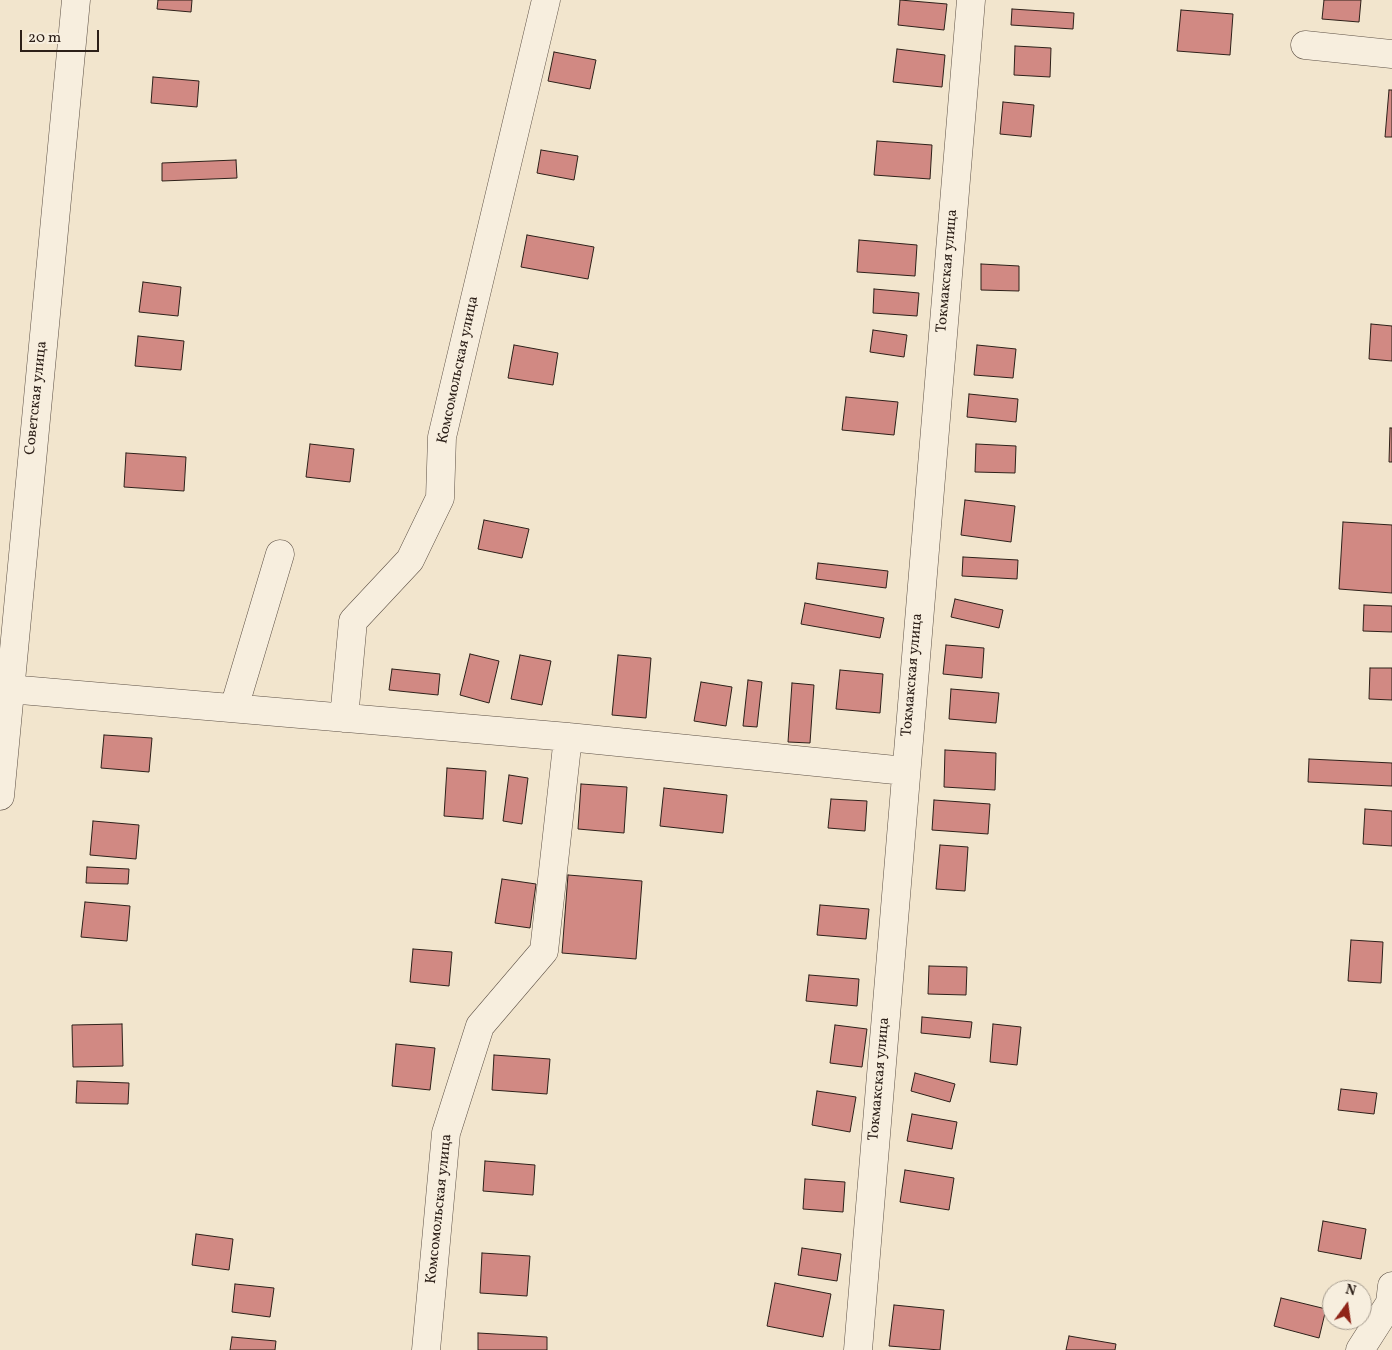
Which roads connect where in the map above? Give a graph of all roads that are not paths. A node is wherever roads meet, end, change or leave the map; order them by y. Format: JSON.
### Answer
{"nodes":[{"id":1,"x":76,"y":0,"type":"edge"},
{"id":2,"x":546,"y":0,"type":"edge"},
{"id":3,"x":971,"y":0,"type":"edge"},
{"id":4,"x":1305,"y":45,"type":"dead end"},
{"id":5,"x":1392,"y":54,"type":"edge"},
{"id":6,"x":280,"y":554,"type":"dead end"},
{"id":7,"x":9,"y":689,"type":"junction"},
{"id":8,"x":234,"y":708,"type":"junction"},
{"id":9,"x":344,"y":718,"type":"junction"},
{"id":10,"x":568,"y":737,"type":"junction"},
{"id":11,"x":905,"y":771,"type":"junction"},
{"id":12,"x":0,"y":796,"type":"edge"},
{"id":13,"x":1392,"y":1286,"type":"edge"},
{"id":14,"x":426,"y":1350,"type":"edge"},
{"id":15,"x":858,"y":1350,"type":"edge"},
{"id":16,"x":1360,"y":1350,"type":"edge"}],
"edges":[{"from":1,"to":7,"type":"street","name":"Советская улица"},
{"from":2,"to":9,"type":"street","name":"Комсомольская улица"},
{"from":3,"to":11,"type":"street","name":"Токмакская улица"},
{"from":4,"to":5,"type":"street"},
{"from":6,"to":8,"type":"street"},
{"from":7,"to":8,"type":"street"},
{"from":7,"to":12,"type":"street","name":"Советская улица"},
{"from":8,"to":9,"type":"street"},
{"from":9,"to":10,"type":"street"},
{"from":10,"to":11,"type":"street"},
{"from":10,"to":14,"type":"street","name":"Комсомольская улица"},
{"from":11,"to":15,"type":"street","name":"Токмакская улица"},
{"from":13,"to":16,"type":"street"}]}
